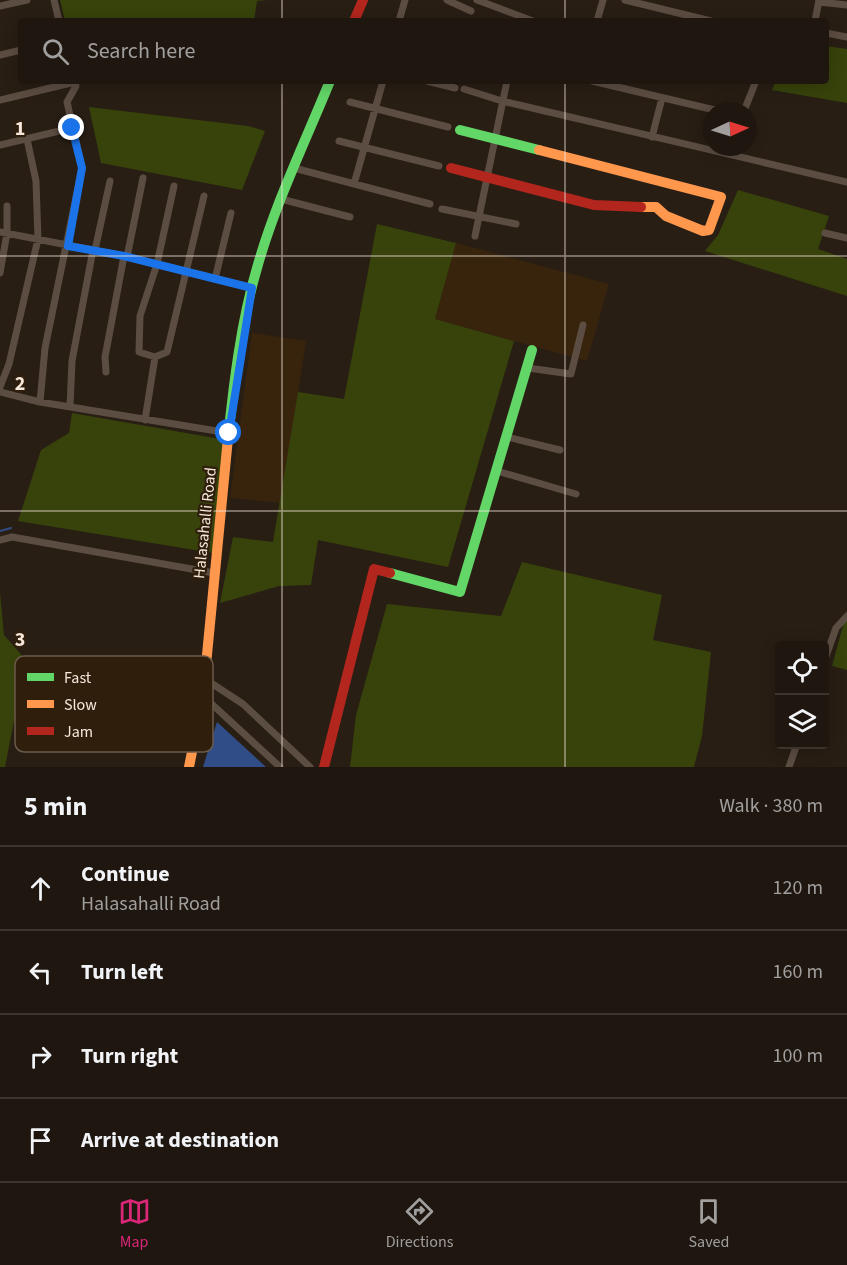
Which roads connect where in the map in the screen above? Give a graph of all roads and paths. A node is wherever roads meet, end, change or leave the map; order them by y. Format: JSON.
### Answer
{"nodes":[{"id":1,"x":27,"y":0,"type":"edge"},
{"id":2,"x":54,"y":0,"type":"edge"},
{"id":3,"x":363,"y":0,"type":"edge"},
{"id":4,"x":405,"y":0,"type":"edge"},
{"id":5,"x":447,"y":0,"type":"edge"},
{"id":6,"x":477,"y":0,"type":"edge"},
{"id":7,"x":603,"y":0,"type":"edge"},
{"id":8,"x":625,"y":0,"type":"edge"},
{"id":9,"x":819,"y":1,"type":"edge"},
{"id":10,"x":847,"y":5,"type":"edge"},
{"id":11,"x":0,"y":6,"type":"edge"},
{"id":12,"x":471,"y":11,"type":"dead end"},
{"id":13,"x":58,"y":18,"type":"edge"},
{"id":14,"x":355,"y":18,"type":"edge"},
{"id":15,"x":400,"y":18,"type":"edge"},
{"id":16,"x":516,"y":18,"type":"edge"},
{"id":17,"x":598,"y":18,"type":"edge"},
{"id":18,"x":699,"y":18,"type":"edge"},
{"id":19,"x":816,"y":18,"type":"edge"},
{"id":20,"x":829,"y":34,"type":"edge"},
{"id":21,"x":847,"y":37,"type":"edge"},
{"id":22,"x":18,"y":51,"type":"edge"},
{"id":23,"x":0,"y":55,"type":"edge"},
{"id":24,"x":66,"y":84,"type":"edge"},
{"id":25,"x":75,"y":84,"type":"edge"},
{"id":26,"x":329,"y":84,"type":"edge"},
{"id":27,"x":382,"y":84,"type":"edge"},
{"id":28,"x":440,"y":84,"type":"edge"},
{"id":29,"x":506,"y":84,"type":"edge"},
{"id":30,"x":604,"y":84,"type":"edge"},
{"id":31,"x":755,"y":84,"type":"edge"},
{"id":32,"x":455,"y":88,"type":"dead end"},
{"id":33,"x":464,"y":89,"type":"dead end"},
{"id":34,"x":662,"y":98,"type":"junction"},
{"id":35,"x":0,"y":100,"type":"edge"},
{"id":36,"x":502,"y":101,"type":"junction"},
{"id":37,"x":350,"y":102,"type":"dead end"},
{"id":38,"x":748,"y":102,"type":"edge"},
{"id":39,"x":375,"y":108,"type":"junction"},
{"id":40,"x":703,"y":108,"type":"edge"},
{"id":41,"x":448,"y":127,"type":"dead end"},
{"id":42,"x":72,"y":128,"type":"junction"},
{"id":43,"x":460,"y":130,"type":"dead end"},
{"id":44,"x":652,"y":137,"type":"junction"},
{"id":45,"x":493,"y":138,"type":"junction"},
{"id":46,"x":27,"y":139,"type":"junction"},
{"id":47,"x":339,"y":141,"type":"dead end"},
{"id":48,"x":0,"y":145,"type":"edge"},
{"id":49,"x":364,"y":147,"type":"junction"},
{"id":50,"x":703,"y":150,"type":"edge"},
{"id":51,"x":729,"y":156,"type":"edge"},
{"id":52,"x":445,"y":167,"type":"joint"},
{"id":53,"x":294,"y":168,"type":"junction"},
{"id":54,"x":143,"y":178,"type":"dead end"},
{"id":55,"x":486,"y":178,"type":"junction"},
{"id":56,"x":110,"y":181,"type":"dead end"},
{"id":57,"x":847,"y":182,"type":"edge"},
{"id":58,"x":354,"y":184,"type":"junction"},
{"id":59,"x":174,"y":186,"type":"dead end"},
{"id":60,"x":204,"y":196,"type":"dead end"},
{"id":61,"x":281,"y":198,"type":"junction"},
{"id":62,"x":430,"y":204,"type":"dead end"},
{"id":63,"x":8,"y":206,"type":"dead end"},
{"id":64,"x":442,"y":209,"type":"dead end"},
{"id":65,"x":231,"y":213,"type":"dead end"},
{"id":66,"x":479,"y":216,"type":"junction"},
{"id":67,"x":350,"y":217,"type":"dead end"},
{"id":68,"x":516,"y":224,"type":"dead end"},
{"id":69,"x":4,"y":232,"type":"edge"},
{"id":70,"x":825,"y":233,"type":"dead end"},
{"id":71,"x":475,"y":236,"type":"dead end"},
{"id":72,"x":847,"y":238,"type":"edge"},
{"id":73,"x":38,"y":239,"type":"junction"},
{"id":74,"x":68,"y":246,"type":"junction"},
{"id":75,"x":94,"y":250,"type":"junction"},
{"id":76,"x":125,"y":256,"type":"junction"},
{"id":77,"x":157,"y":264,"type":"junction"},
{"id":78,"x":187,"y":272,"type":"junction"},
{"id":79,"x":0,"y":273,"type":"edge"},
{"id":80,"x":215,"y":279,"type":"junction"},
{"id":81,"x":252,"y":288,"type":"junction"},
{"id":82,"x":583,"y":325,"type":"dead end"},
{"id":83,"x":532,"y":350,"type":"dead end"},
{"id":84,"x":154,"y":357,"type":"junction"},
{"id":85,"x":528,"y":368,"type":"junction"},
{"id":86,"x":106,"y":372,"type":"dead end"},
{"id":87,"x":0,"y":387,"type":"edge"},
{"id":88,"x":0,"y":392,"type":"edge"},
{"id":89,"x":40,"y":402,"type":"junction"},
{"id":90,"x":70,"y":407,"type":"junction"},
{"id":91,"x":145,"y":420,"type":"junction"},
{"id":92,"x":229,"y":433,"type":"junction"},
{"id":93,"x":507,"y":437,"type":"junction"},
{"id":94,"x":560,"y":450,"type":"dead end"},
{"id":95,"x":497,"y":471,"type":"junction"},
{"id":96,"x":576,"y":494,"type":"dead end"},
{"id":97,"x":0,"y":540,"type":"edge"},
{"id":98,"x":214,"y":573,"type":"junction"},
{"id":99,"x":847,"y":616,"type":"edge"},
{"id":100,"x":829,"y":650,"type":"edge"},
{"id":101,"x":207,"y":656,"type":"edge"},
{"id":102,"x":213,"y":684,"type":"edge"},
{"id":103,"x":213,"y":705,"type":"edge"},
{"id":104,"x":794,"y":749,"type":"edge"},
{"id":105,"x":192,"y":752,"type":"edge"},
{"id":106,"x":189,"y":767,"type":"edge"},
{"id":107,"x":280,"y":767,"type":"edge"},
{"id":108,"x":310,"y":767,"type":"edge"},
{"id":109,"x":324,"y":767,"type":"edge"},
{"id":110,"x":789,"y":767,"type":"edge"}],
"edges":[{"from":1,"to":11,"type":"street"},
{"from":2,"to":13,"type":"street"},
{"from":3,"to":14,"type":"street"},
{"from":4,"to":15,"type":"street"},
{"from":5,"to":12,"type":"street"},
{"from":6,"to":16,"type":"street"},
{"from":7,"to":17,"type":"street"},
{"from":8,"to":18,"type":"street"},
{"from":9,"to":10,"type":"street"},
{"from":9,"to":19,"type":"street"},
{"from":20,"to":21,"type":"street"},
{"from":22,"to":23,"type":"street"},
{"from":24,"to":35,"type":"street"},
{"from":25,"to":42,"type":"street"},
{"from":26,"to":53,"type":"street","name":"Halasahalli Road"},
{"from":27,"to":39,"type":"street"},
{"from":28,"to":32,"type":"street"},
{"from":29,"to":36,"type":"street"},
{"from":30,"to":34,"type":"street"},
{"from":31,"to":38,"type":"street"},
{"from":33,"to":36,"type":"street"},
{"from":34,"to":40,"type":"street"},
{"from":34,"to":44,"type":"street"},
{"from":36,"to":44,"type":"street"},
{"from":36,"to":45,"type":"street"},
{"from":37,"to":39,"type":"street"},
{"from":39,"to":41,"type":"street"},
{"from":39,"to":49,"type":"street"},
{"from":42,"to":46,"type":"street"},
{"from":42,"to":74,"type":"street"},
{"from":43,"to":45,"type":"street"},
{"from":44,"to":50,"type":"street"},
{"from":45,"to":55,"type":"street"},
{"from":45,"to":55,"type":"street"},
{"from":46,"to":48,"type":"street"},
{"from":46,"to":73,"type":"street"},
{"from":47,"to":49,"type":"street"},
{"from":49,"to":52,"type":"street"},
{"from":49,"to":58,"type":"street"},
{"from":51,"to":57,"type":"street"},
{"from":52,"to":55,"type":"street"},
{"from":53,"to":58,"type":"street"},
{"from":53,"to":61,"type":"street","name":"Halasahalli Road"},
{"from":54,"to":76,"type":"street"},
{"from":55,"to":66,"type":"street"},
{"from":56,"to":75,"type":"street"},
{"from":58,"to":62,"type":"street"},
{"from":59,"to":77,"type":"street"},
{"from":60,"to":78,"type":"street"},
{"from":61,"to":67,"type":"street"},
{"from":61,"to":81,"type":"street","name":"Halasahalli Road"},
{"from":63,"to":69,"type":"street"},
{"from":64,"to":66,"type":"street"},
{"from":65,"to":80,"type":"street"},
{"from":66,"to":68,"type":"street"},
{"from":66,"to":71,"type":"street"},
{"from":69,"to":73,"type":"street"},
{"from":69,"to":79,"type":"street"},
{"from":70,"to":72,"type":"street"},
{"from":73,"to":74,"type":"street"},
{"from":73,"to":87,"type":"street"},
{"from":74,"to":75,"type":"street"},
{"from":74,"to":89,"type":"street"},
{"from":75,"to":76,"type":"street"},
{"from":75,"to":90,"type":"street"},
{"from":76,"to":77,"type":"street"},
{"from":76,"to":86,"type":"street"},
{"from":77,"to":78,"type":"street"},
{"from":77,"to":84,"type":"street"},
{"from":78,"to":80,"type":"street"},
{"from":78,"to":84,"type":"street"},
{"from":80,"to":81,"type":"street"},
{"from":81,"to":92,"type":"street","name":"Halasahalli Road"},
{"from":82,"to":85,"type":"street"},
{"from":83,"to":85,"type":"street"},
{"from":84,"to":91,"type":"street"},
{"from":85,"to":93,"type":"street"},
{"from":88,"to":89,"type":"street"},
{"from":89,"to":90,"type":"street"},
{"from":90,"to":91,"type":"street"},
{"from":91,"to":92,"type":"street"},
{"from":92,"to":98,"type":"street","name":"Halasahalli Road"},
{"from":93,"to":94,"type":"street"},
{"from":93,"to":95,"type":"street"},
{"from":95,"to":96,"type":"street"},
{"from":95,"to":109,"type":"street"},
{"from":97,"to":98,"type":"street"},
{"from":98,"to":101,"type":"street","name":"Halasahalli Road"},
{"from":99,"to":100,"type":"street"},
{"from":102,"to":108,"type":"street"},
{"from":103,"to":107,"type":"street"},
{"from":104,"to":110,"type":"street"},
{"from":105,"to":106,"type":"street","name":"Halasahalli Road"}]}
